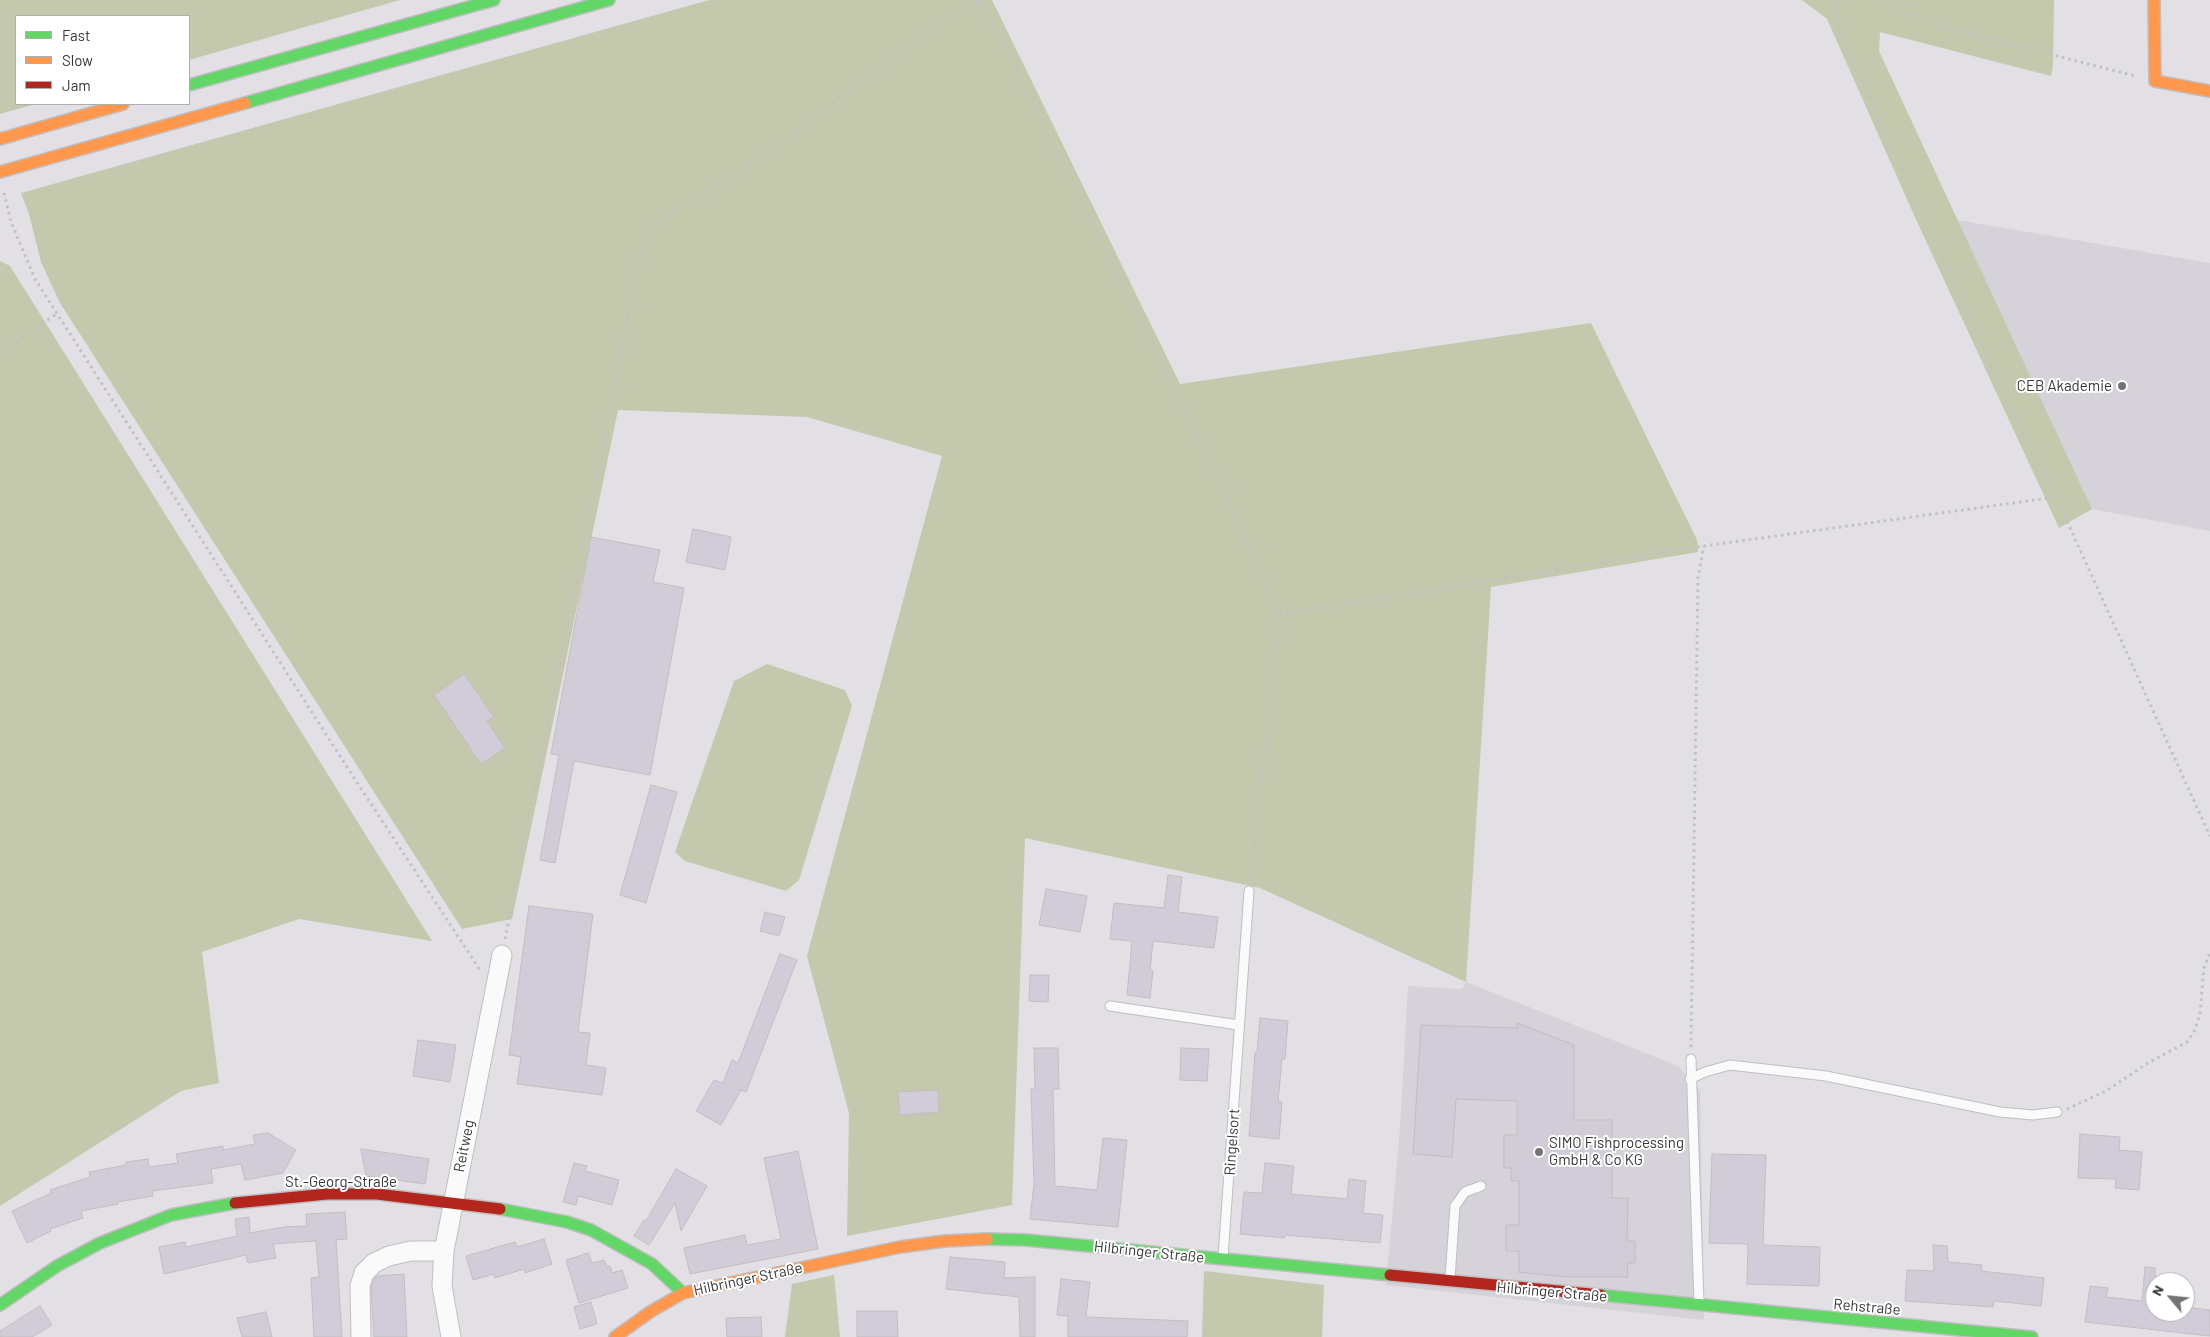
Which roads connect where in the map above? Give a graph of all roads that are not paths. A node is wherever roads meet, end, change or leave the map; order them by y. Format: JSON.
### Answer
{"nodes":[{"id":1,"x":494,"y":0,"type":"edge"},
{"id":2,"x":609,"y":0,"type":"edge"},
{"id":3,"x":2154,"y":0,"type":"edge"},
{"id":4,"x":190,"y":86,"type":"edge"},
{"id":5,"x":2210,"y":91,"type":"edge"},
{"id":6,"x":119,"y":105,"type":"edge"},
{"id":7,"x":0,"y":139,"type":"edge"},
{"id":8,"x":0,"y":172,"type":"edge"},
{"id":9,"x":1249,"y":891,"type":"road end"},
{"id":10,"x":502,"y":955,"type":"road end"},
{"id":11,"x":1110,"y":1006,"type":"dead end"},
{"id":12,"x":1239,"y":1024,"type":"junction"},
{"id":13,"x":1691,"y":1059,"type":"road end"},
{"id":14,"x":1690,"y":1079,"type":"junction"},
{"id":15,"x":2057,"y":1112,"type":"road end"},
{"id":16,"x":1480,"y":1186,"type":"dead end"},
{"id":17,"x":453,"y":1202,"type":"junction"},
{"id":18,"x":444,"y":1251,"type":"junction"},
{"id":19,"x":1223,"y":1259,"type":"junction"},
{"id":20,"x":1449,"y":1282,"type":"junction"},
{"id":21,"x":683,"y":1293,"type":"junction"},
{"id":22,"x":0,"y":1305,"type":"edge"},
{"id":23,"x":1699,"y":1306,"type":"junction"},
{"id":24,"x":361,"y":1337,"type":"edge"},
{"id":25,"x":451,"y":1337,"type":"edge"},
{"id":26,"x":615,"y":1337,"type":"edge"},
{"id":27,"x":2032,"y":1337,"type":"edge"}],
"edges":[{"from":1,"to":4,"type":"main road"},
{"from":2,"to":8,"type":"main road"},
{"from":3,"to":5,"type":"main road"},
{"from":6,"to":7,"type":"main road"},
{"from":9,"to":12,"type":"lane","name":"Ringelsort"},
{"from":10,"to":17,"type":"street","name":"Reitweg"},
{"from":11,"to":12,"type":"lane"},
{"from":12,"to":19,"type":"lane","name":"Ringelsort"},
{"from":13,"to":14,"type":"lane"},
{"from":14,"to":15,"type":"lane"},
{"from":14,"to":23,"type":"lane"},
{"from":16,"to":20,"type":"lane"},
{"from":17,"to":18,"type":"street","name":"Reitweg"},
{"from":17,"to":21,"type":"main road","name":"St.-Georg-Straße"},
{"from":17,"to":22,"type":"main road","name":"St.-Georg-Straße"},
{"from":18,"to":24,"type":"street"},
{"from":18,"to":25,"type":"street","name":"Reitweg"},
{"from":19,"to":20,"type":"main road","name":"Hilbringer Straße"},
{"from":19,"to":21,"type":"main road","name":"Hilbringer Straße"},
{"from":20,"to":23,"type":"main road","name":"Hilbringer Straße"},
{"from":21,"to":26,"type":"main road","name":"Hilbringer Straße"},
{"from":23,"to":27,"type":"main road","name":"Rehstraße"}]}
